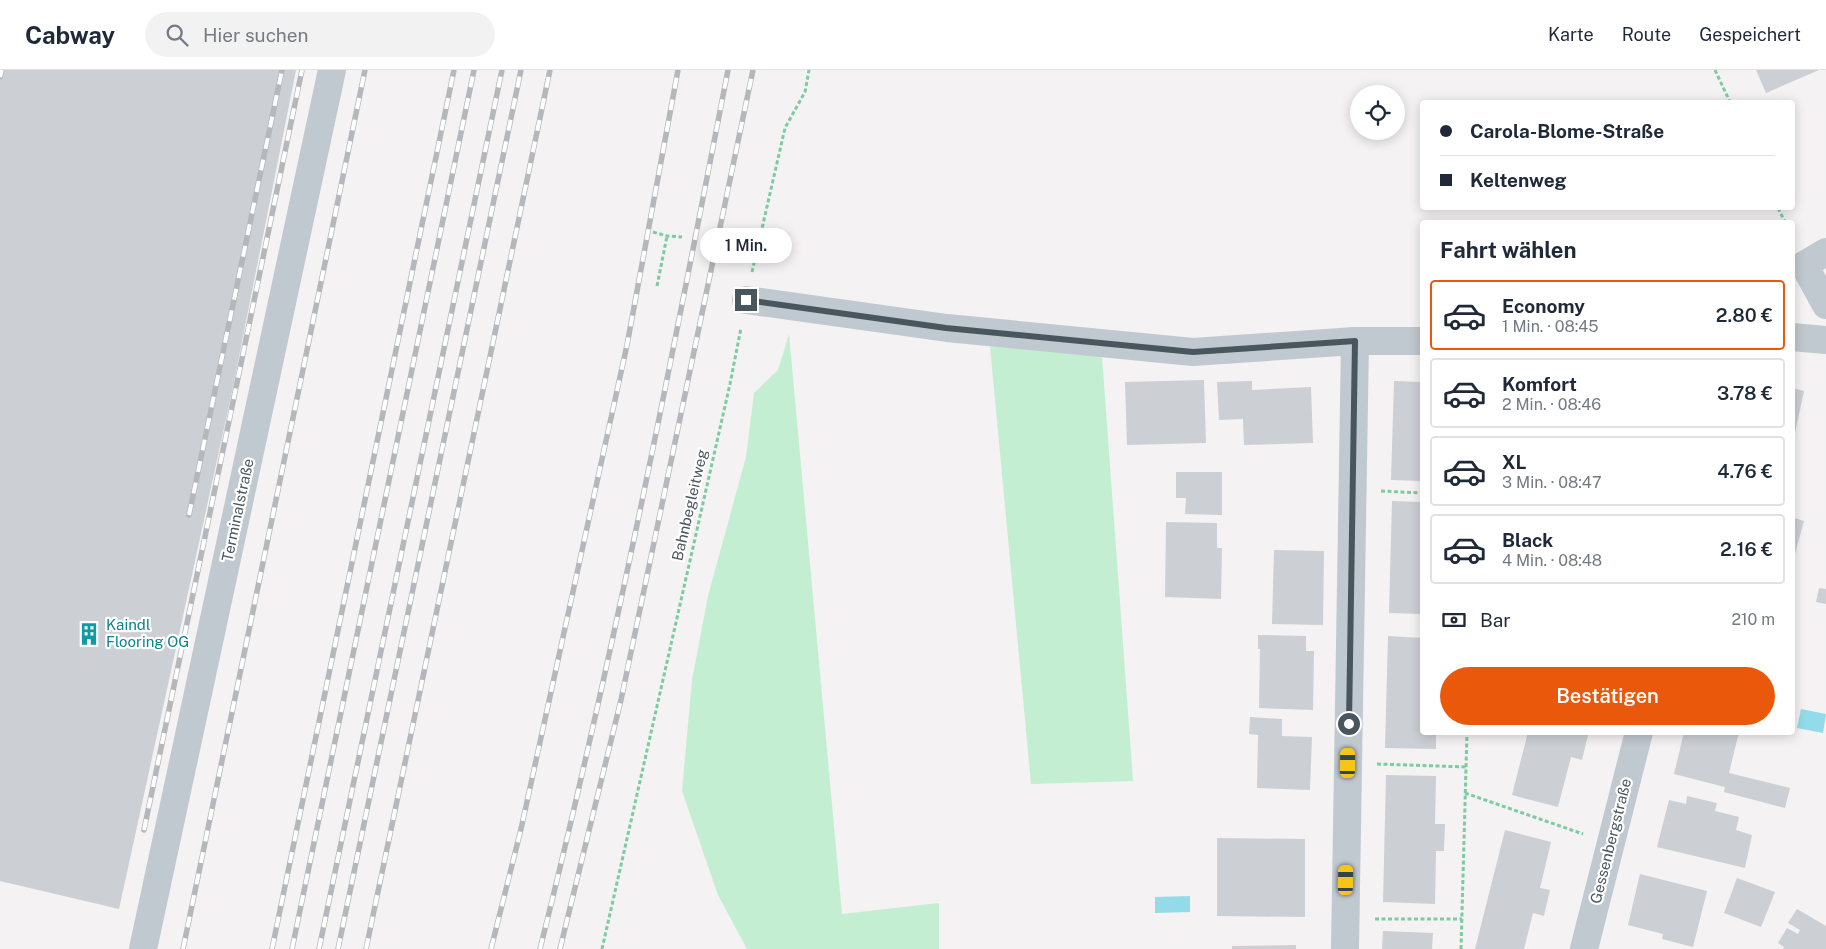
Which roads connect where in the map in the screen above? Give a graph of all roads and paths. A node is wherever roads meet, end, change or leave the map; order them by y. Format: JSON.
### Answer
{"nodes":[{"id":1,"x":332,"y":70,"type":"edge"},
{"id":2,"x":809,"y":70,"type":"edge"},
{"id":3,"x":1715,"y":70,"type":"edge"},
{"id":4,"x":1729,"y":100,"type":"edge"},
{"id":5,"x":653,"y":232,"type":"dead end"},
{"id":6,"x":667,"y":236,"type":"junction"},
{"id":7,"x":682,"y":237,"type":"dead end"},
{"id":8,"x":1815,"y":258,"type":"edge"},
{"id":9,"x":657,"y":286,"type":"dead end"},
{"id":10,"x":746,"y":300,"type":"junction"},
{"id":11,"x":1826,"y":305,"type":"edge"},
{"id":12,"x":1795,"y":337,"type":"edge"},
{"id":13,"x":1826,"y":340,"type":"edge"},
{"id":14,"x":1355,"y":341,"type":"junction"},
{"id":15,"x":1420,"y":341,"type":"edge"},
{"id":16,"x":1353,"y":490,"type":"junction"},
{"id":17,"x":1420,"y":493,"type":"edge"},
{"id":18,"x":1468,"y":735,"type":"edge"},
{"id":19,"x":1638,"y":735,"type":"edge"},
{"id":20,"x":1348,"y":763,"type":"junction"},
{"id":21,"x":1467,"y":767,"type":"junction"},
{"id":22,"x":1465,"y":793,"type":"junction"},
{"id":23,"x":1611,"y":844,"type":"junction"},
{"id":24,"x":1346,"y":918,"type":"junction"},
{"id":25,"x":1462,"y":919,"type":"junction"},
{"id":26,"x":143,"y":949,"type":"edge"},
{"id":27,"x":602,"y":949,"type":"edge"},
{"id":28,"x":1345,"y":949,"type":"edge"},
{"id":29,"x":1461,"y":949,"type":"edge"},
{"id":30,"x":1584,"y":949,"type":"edge"}],
"edges":[{"from":1,"to":26,"type":"street","name":"Terminalstraße"},
{"from":2,"to":10,"type":"path","name":"Bahnbegleitweg"},
{"from":3,"to":4,"type":"path"},
{"from":5,"to":6,"type":"path"},
{"from":6,"to":7,"type":"path"},
{"from":6,"to":9,"type":"path"},
{"from":8,"to":11,"type":"street"},
{"from":10,"to":14,"type":"street"},
{"from":10,"to":27,"type":"path","name":"Bahnbegleitweg"},
{"from":12,"to":13,"type":"street"},
{"from":14,"to":15,"type":"street"},
{"from":14,"to":16,"type":"street"},
{"from":16,"to":17,"type":"path"},
{"from":16,"to":20,"type":"street"},
{"from":18,"to":21,"type":"path"},
{"from":19,"to":23,"type":"street","name":"Gessenbergstraße"},
{"from":20,"to":21,"type":"path"},
{"from":20,"to":24,"type":"street"},
{"from":21,"to":22,"type":"path"},
{"from":22,"to":23,"type":"path"},
{"from":22,"to":25,"type":"path"},
{"from":23,"to":30,"type":"street","name":"Gessenbergstraße"},
{"from":24,"to":25,"type":"path"},
{"from":24,"to":28,"type":"street"},
{"from":25,"to":29,"type":"path"}]}
